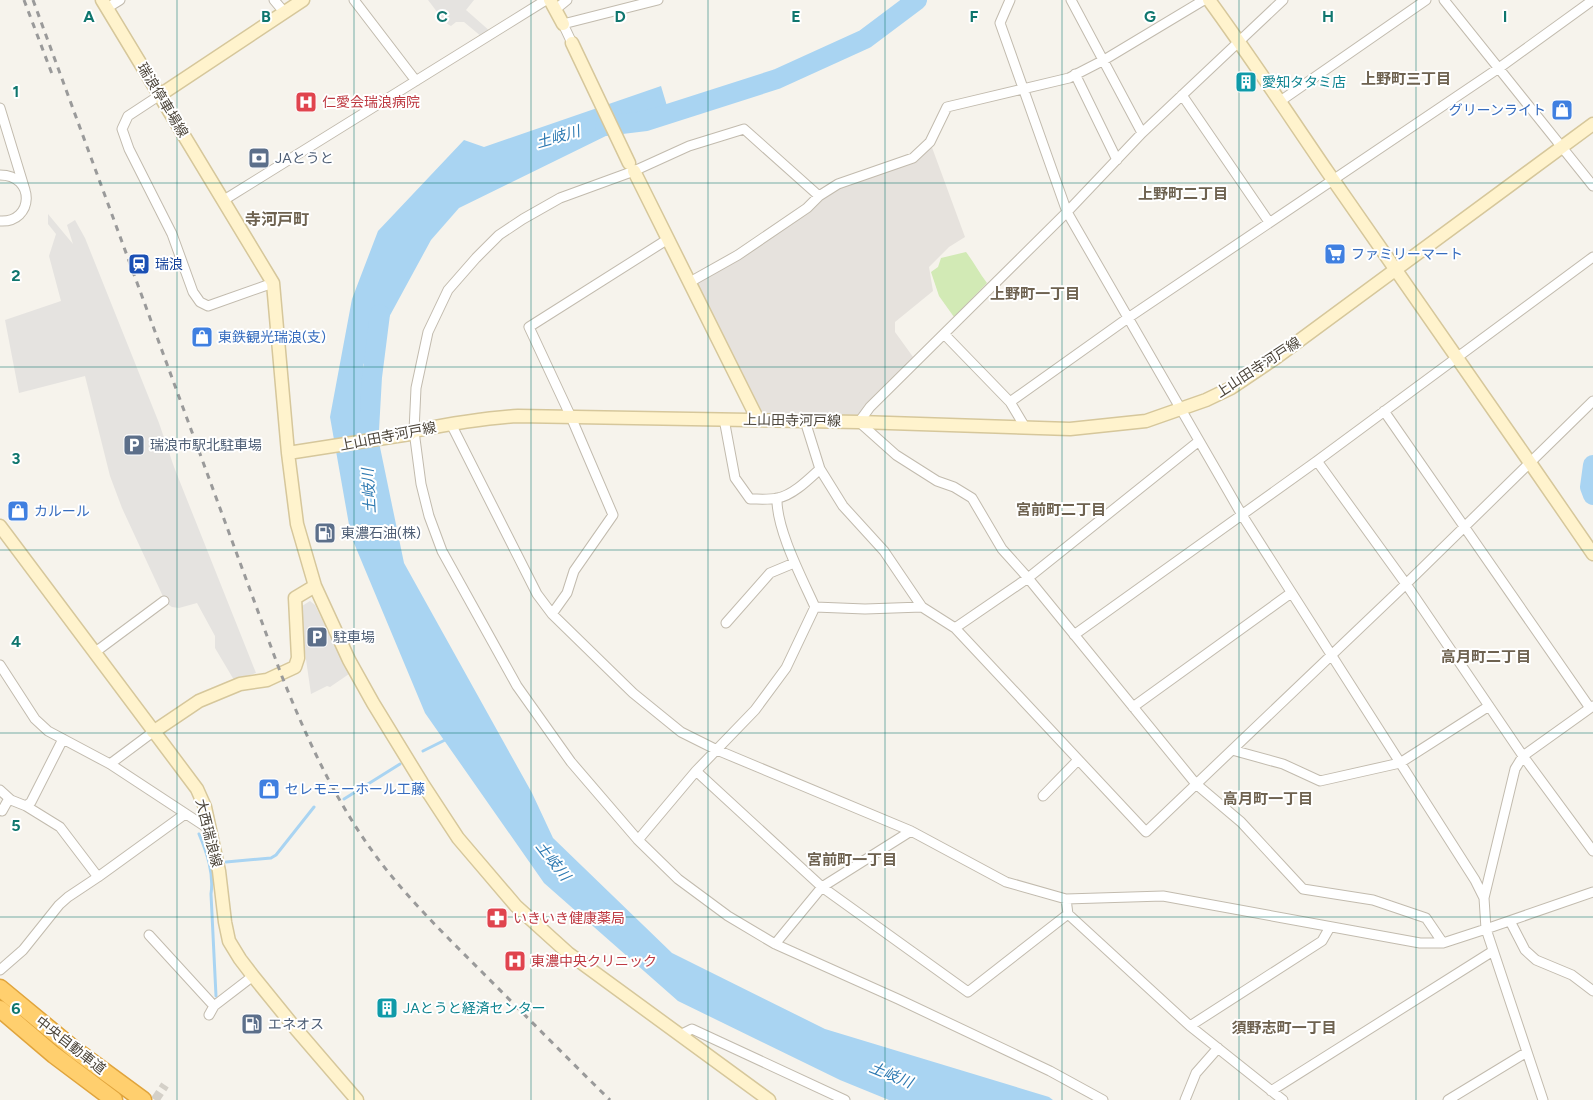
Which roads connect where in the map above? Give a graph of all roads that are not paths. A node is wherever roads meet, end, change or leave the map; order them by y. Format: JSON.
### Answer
{"nodes":[{"id":1,"x":120,"y":0,"type":"edge"},
{"id":2,"x":274,"y":0,"type":"edge"},
{"id":3,"x":303,"y":0,"type":"edge"},
{"id":4,"x":354,"y":0,"type":"edge"},
{"id":5,"x":567,"y":0,"type":"edge"},
{"id":6,"x":658,"y":0,"type":"edge"},
{"id":7,"x":1010,"y":0,"type":"edge"},
{"id":8,"x":1071,"y":0,"type":"edge"},
{"id":9,"x":1204,"y":0,"type":"edge"},
{"id":10,"x":1209,"y":0,"type":"edge"},
{"id":11,"x":1283,"y":0,"type":"edge"},
{"id":12,"x":1426,"y":0,"type":"edge"},
{"id":13,"x":1444,"y":0,"type":"edge"},
{"id":14,"x":1593,"y":0,"type":"edge"},
{"id":15,"x":551,"y":3,"type":"edge"},
{"id":16,"x":105,"y":4,"type":"edge"},
{"id":17,"x":285,"y":13,"type":"junction"},
{"id":18,"x":564,"y":24,"type":"junction"},
{"id":19,"x":1239,"y":40,"type":"junction"},
{"id":20,"x":572,"y":43,"type":"joint"},
{"id":21,"x":1104,"y":60,"type":"junction"},
{"id":22,"x":1499,"y":68,"type":"junction"},
{"id":23,"x":1076,"y":74,"type":"junction"},
{"id":24,"x":416,"y":81,"type":"junction"},
{"id":25,"x":1023,"y":90,"type":"junction"},
{"id":26,"x":160,"y":95,"type":"junction"},
{"id":27,"x":1182,"y":95,"type":"junction"},
{"id":28,"x":1279,"y":102,"type":"junction"},
{"id":29,"x":0,"y":108,"type":"edge"},
{"id":30,"x":1593,"y":124,"type":"edge"},
{"id":31,"x":1142,"y":133,"type":"junction"},
{"id":32,"x":1562,"y":146,"type":"junction"},
{"id":33,"x":1117,"y":160,"type":"junction"},
{"id":34,"x":632,"y":167,"type":"junction"},
{"id":35,"x":0,"y":176,"type":"edge"},
{"id":36,"x":1333,"y":179,"type":"junction"},
{"id":37,"x":1593,"y":186,"type":"edge"},
{"id":38,"x":25,"y":190,"type":"junction"},
{"id":39,"x":819,"y":196,"type":"junction"},
{"id":40,"x":224,"y":200,"type":"junction"},
{"id":41,"x":1067,"y":212,"type":"junction"},
{"id":42,"x":0,"y":221,"type":"edge"},
{"id":43,"x":1269,"y":222,"type":"junction"},
{"id":44,"x":668,"y":239,"type":"junction"},
{"id":45,"x":1593,"y":257,"type":"edge"},
{"id":46,"x":1396,"y":268,"type":"junction"},
{"id":47,"x":690,"y":282,"type":"junction"},
{"id":48,"x":273,"y":284,"type":"junction"},
{"id":49,"x":1128,"y":318,"type":"junction"},
{"id":50,"x":944,"y":334,"type":"junction"},
{"id":51,"x":1458,"y":357,"type":"junction"},
{"id":52,"x":1593,"y":401,"type":"edge"},
{"id":53,"x":1010,"y":402,"type":"junction"},
{"id":54,"x":1181,"y":409,"type":"junction"},
{"id":55,"x":1384,"y":411,"type":"junction"},
{"id":56,"x":571,"y":416,"type":"junction"},
{"id":57,"x":724,"y":419,"type":"junction"},
{"id":58,"x":758,"y":420,"type":"junction"},
{"id":59,"x":806,"y":420,"type":"junction"},
{"id":60,"x":859,"y":422,"type":"junction"},
{"id":61,"x":451,"y":424,"type":"junction"},
{"id":62,"x":1025,"y":426,"type":"junction"},
{"id":63,"x":412,"y":432,"type":"junction"},
{"id":64,"x":1199,"y":441,"type":"junction"},
{"id":65,"x":288,"y":453,"type":"junction"},
{"id":66,"x":1317,"y":461,"type":"junction"},
{"id":67,"x":1530,"y":463,"type":"junction"},
{"id":68,"x":820,"y":469,"type":"junction"},
{"id":69,"x":776,"y":498,"type":"junction"},
{"id":70,"x":1242,"y":515,"type":"junction"},
{"id":71,"x":0,"y":526,"type":"edge"},
{"id":72,"x":1465,"y":527,"type":"junction"},
{"id":73,"x":1593,"y":554,"type":"edge"},
{"id":74,"x":794,"y":563,"type":"junction"},
{"id":75,"x":1028,"y":578,"type":"junction"},
{"id":76,"x":1406,"y":584,"type":"junction"},
{"id":77,"x":315,"y":586,"type":"junction"},
{"id":78,"x":1291,"y":593,"type":"junction"},
{"id":79,"x":164,"y":601,"type":"dead end"},
{"id":80,"x":815,"y":607,"type":"junction"},
{"id":81,"x":922,"y":607,"type":"junction"},
{"id":82,"x":552,"y":614,"type":"junction"},
{"id":83,"x":726,"y":623,"type":"dead end"},
{"id":84,"x":955,"y":628,"type":"junction"},
{"id":85,"x":1074,"y":635,"type":"junction"},
{"id":86,"x":94,"y":653,"type":"junction"},
{"id":87,"x":1331,"y":656,"type":"junction"},
{"id":88,"x":0,"y":665,"type":"edge"},
{"id":89,"x":1489,"y":706,"type":"junction"},
{"id":90,"x":1133,"y":707,"type":"junction"},
{"id":91,"x":1591,"y":707,"type":"edge"},
{"id":92,"x":153,"y":732,"type":"junction"},
{"id":93,"x":62,"y":739,"type":"junction"},
{"id":94,"x":717,"y":750,"type":"junction"},
{"id":95,"x":1232,"y":750,"type":"junction"},
{"id":96,"x":1523,"y":756,"type":"junction"},
{"id":97,"x":1078,"y":760,"type":"junction"},
{"id":98,"x":1400,"y":763,"type":"junction"},
{"id":99,"x":110,"y":764,"type":"junction"},
{"id":100,"x":696,"y":771,"type":"junction"},
{"id":101,"x":1196,"y":784,"type":"junction"},
{"id":102,"x":0,"y":790,"type":"edge"},
{"id":103,"x":1043,"y":796,"type":"dead end"},
{"id":104,"x":11,"y":800,"type":"junction"},
{"id":105,"x":26,"y":806,"type":"junction"},
{"id":106,"x":2,"y":811,"type":"dead end"},
{"id":107,"x":185,"y":814,"type":"junction"},
{"id":108,"x":209,"y":829,"type":"junction"},
{"id":109,"x":911,"y":830,"type":"junction"},
{"id":110,"x":638,"y":840,"type":"junction"},
{"id":111,"x":1593,"y":850,"type":"edge"},
{"id":112,"x":98,"y":877,"type":"junction"},
{"id":113,"x":822,"y":888,"type":"junction"},
{"id":114,"x":1593,"y":892,"type":"edge"},
{"id":115,"x":1484,"y":898,"type":"junction"},
{"id":116,"x":1066,"y":899,"type":"junction"},
{"id":117,"x":1068,"y":914,"type":"junction"},
{"id":118,"x":1510,"y":921,"type":"junction"},
{"id":119,"x":1330,"y":927,"type":"junction"},
{"id":120,"x":1486,"y":929,"type":"junction"},
{"id":121,"x":149,"y":935,"type":"dead end"},
{"id":122,"x":1443,"y":942,"type":"junction"},
{"id":123,"x":775,"y":944,"type":"junction"},
{"id":124,"x":1493,"y":951,"type":"junction"},
{"id":125,"x":0,"y":970,"type":"edge"},
{"id":126,"x":253,"y":976,"type":"junction"},
{"id":127,"x":0,"y":988,"type":"edge"},
{"id":128,"x":1593,"y":991,"type":"edge"},
{"id":129,"x":214,"y":1006,"type":"junction"},
{"id":130,"x":0,"y":1009,"type":"edge"},
{"id":131,"x":209,"y":1014,"type":"dead end"},
{"id":132,"x":1190,"y":1026,"type":"junction"},
{"id":133,"x":680,"y":1035,"type":"junction"},
{"id":134,"x":1218,"y":1048,"type":"junction"},
{"id":135,"x":1528,"y":1052,"type":"junction"},
{"id":136,"x":1271,"y":1090,"type":"junction"},
{"id":137,"x":114,"y":1100,"type":"edge"},
{"id":138,"x":143,"y":1100,"type":"edge"},
{"id":139,"x":356,"y":1100,"type":"edge"},
{"id":140,"x":769,"y":1100,"type":"edge"},
{"id":141,"x":845,"y":1100,"type":"edge"},
{"id":142,"x":1103,"y":1100,"type":"edge"},
{"id":143,"x":1185,"y":1100,"type":"edge"},
{"id":144,"x":1283,"y":1100,"type":"edge"},
{"id":145,"x":1448,"y":1100,"type":"edge"},
{"id":146,"x":1543,"y":1100,"type":"edge"}],
"edges":[{"from":1,"to":16,"type":"street"},
{"from":2,"to":17,"type":"street"},
{"from":3,"to":17,"type":"main road"},
{"from":4,"to":24,"type":"street"},
{"from":5,"to":15,"type":"street"},
{"from":6,"to":18,"type":"street"},
{"from":7,"to":25,"type":"street"},
{"from":8,"to":21,"type":"street"},
{"from":9,"to":21,"type":"street"},
{"from":10,"to":19,"type":"main road"},
{"from":11,"to":19,"type":"street"},
{"from":12,"to":28,"type":"street"},
{"from":13,"to":22,"type":"street"},
{"from":14,"to":22,"type":"street"},
{"from":15,"to":18,"type":"main road"},
{"from":15,"to":24,"type":"street"},
{"from":16,"to":26,"type":"main road","name":"瑞浪停車場線"},
{"from":17,"to":26,"type":"main road"},
{"from":18,"to":20,"type":"street"},
{"from":19,"to":27,"type":"street"},
{"from":19,"to":28,"type":"main road"},
{"from":20,"to":34,"type":"main road"},
{"from":21,"to":23,"type":"street"},
{"from":21,"to":31,"type":"street"},
{"from":22,"to":32,"type":"street"},
{"from":22,"to":36,"type":"street"},
{"from":23,"to":25,"type":"street"},
{"from":23,"to":33,"type":"street"},
{"from":24,"to":40,"type":"street"},
{"from":25,"to":39,"type":"street"},
{"from":25,"to":41,"type":"street"},
{"from":26,"to":40,"type":"main road","name":"瑞浪停車場線"},
{"from":26,"to":48,"type":"street"},
{"from":27,"to":31,"type":"street"},
{"from":27,"to":43,"type":"street"},
{"from":28,"to":36,"type":"main road"},
{"from":29,"to":38,"type":"street"},
{"from":30,"to":32,"type":"main road","name":"上山田寺河戸線"},
{"from":31,"to":33,"type":"street"},
{"from":32,"to":37,"type":"street"},
{"from":32,"to":46,"type":"main road","name":"上山田寺河戸線"},
{"from":33,"to":41,"type":"street"},
{"from":34,"to":39,"type":"street"},
{"from":34,"to":44,"type":"main road"},
{"from":34,"to":63,"type":"street"},
{"from":35,"to":38,"type":"street"},
{"from":36,"to":43,"type":"street"},
{"from":36,"to":46,"type":"main road"},
{"from":38,"to":42,"type":"street"},
{"from":39,"to":47,"type":"street"},
{"from":40,"to":48,"type":"main road","name":"瑞浪停車場線"},
{"from":41,"to":49,"type":"street"},
{"from":41,"to":50,"type":"street"},
{"from":43,"to":49,"type":"street"},
{"from":44,"to":47,"type":"main road"},
{"from":44,"to":56,"type":"street"},
{"from":45,"to":51,"type":"street"},
{"from":46,"to":51,"type":"main road"},
{"from":46,"to":54,"type":"main road","name":"上山田寺河戸線"},
{"from":47,"to":58,"type":"main road"},
{"from":48,"to":65,"type":"main road"},
{"from":49,"to":53,"type":"street"},
{"from":49,"to":54,"type":"street"},
{"from":50,"to":53,"type":"street"},
{"from":50,"to":60,"type":"street"},
{"from":51,"to":55,"type":"street"},
{"from":51,"to":67,"type":"main road"},
{"from":52,"to":67,"type":"street"},
{"from":53,"to":62,"type":"street"},
{"from":54,"to":62,"type":"main road","name":"上山田寺河戸線"},
{"from":54,"to":64,"type":"street"},
{"from":55,"to":66,"type":"street"},
{"from":55,"to":72,"type":"street"},
{"from":56,"to":57,"type":"main road","name":"上山田寺河戸線"},
{"from":56,"to":61,"type":"main road","name":"上山田寺河戸線"},
{"from":56,"to":82,"type":"street"},
{"from":57,"to":58,"type":"main road","name":"上山田寺河戸線"},
{"from":57,"to":69,"type":"street"},
{"from":58,"to":59,"type":"main road","name":"上山田寺河戸線"},
{"from":59,"to":60,"type":"main road","name":"上山田寺河戸線"},
{"from":59,"to":68,"type":"street"},
{"from":60,"to":62,"type":"main road","name":"上山田寺河戸線"},
{"from":60,"to":75,"type":"street"},
{"from":61,"to":63,"type":"main road","name":"上山田寺河戸線"},
{"from":61,"to":82,"type":"street"},
{"from":63,"to":65,"type":"main road","name":"上山田寺河戸線"},
{"from":63,"to":110,"type":"street"},
{"from":64,"to":70,"type":"street"},
{"from":64,"to":75,"type":"street"},
{"from":65,"to":77,"type":"main road"},
{"from":66,"to":70,"type":"street"},
{"from":66,"to":76,"type":"street"},
{"from":67,"to":72,"type":"street"},
{"from":67,"to":73,"type":"main road"},
{"from":68,"to":69,"type":"street"},
{"from":68,"to":81,"type":"street"},
{"from":69,"to":74,"type":"street"},
{"from":70,"to":78,"type":"street"},
{"from":70,"to":85,"type":"street"},
{"from":71,"to":86,"type":"main road","name":"大西瑞浪線"},
{"from":72,"to":76,"type":"street"},
{"from":72,"to":91,"type":"street"},
{"from":74,"to":80,"type":"street"},
{"from":74,"to":83,"type":"street"},
{"from":75,"to":84,"type":"street"},
{"from":75,"to":85,"type":"street"},
{"from":76,"to":87,"type":"street"},
{"from":76,"to":89,"type":"street"},
{"from":77,"to":92,"type":"main road"},
{"from":77,"to":133,"type":"main road"},
{"from":78,"to":87,"type":"street"},
{"from":78,"to":90,"type":"street"},
{"from":79,"to":86,"type":"street"},
{"from":80,"to":81,"type":"street"},
{"from":80,"to":94,"type":"street"},
{"from":81,"to":84,"type":"street"},
{"from":82,"to":94,"type":"street"},
{"from":84,"to":97,"type":"street"},
{"from":85,"to":90,"type":"street"},
{"from":86,"to":92,"type":"main road","name":"大西瑞浪線"},
{"from":87,"to":95,"type":"street"},
{"from":87,"to":98,"type":"street"},
{"from":88,"to":93,"type":"street"},
{"from":89,"to":96,"type":"street"},
{"from":89,"to":98,"type":"street"},
{"from":90,"to":101,"type":"street"},
{"from":91,"to":96,"type":"street"},
{"from":92,"to":99,"type":"street"},
{"from":92,"to":108,"type":"main road","name":"大西瑞浪線"},
{"from":93,"to":99,"type":"street"},
{"from":93,"to":105,"type":"street"},
{"from":94,"to":100,"type":"street"},
{"from":94,"to":109,"type":"street"},
{"from":95,"to":98,"type":"street"},
{"from":95,"to":101,"type":"street"},
{"from":96,"to":111,"type":"street"},
{"from":96,"to":115,"type":"street"},
{"from":97,"to":101,"type":"street"},
{"from":97,"to":103,"type":"street"},
{"from":98,"to":115,"type":"street"},
{"from":99,"to":107,"type":"street"},
{"from":100,"to":110,"type":"street"},
{"from":100,"to":113,"type":"street"},
{"from":101,"to":122,"type":"street"},
{"from":102,"to":104,"type":"street"},
{"from":104,"to":105,"type":"street"},
{"from":104,"to":106,"type":"street"},
{"from":105,"to":112,"type":"street"},
{"from":107,"to":108,"type":"street"},
{"from":107,"to":112,"type":"street"},
{"from":108,"to":126,"type":"main road","name":"大西瑞浪線"},
{"from":109,"to":113,"type":"street"},
{"from":109,"to":116,"type":"street"},
{"from":110,"to":123,"type":"street"},
{"from":112,"to":125,"type":"street"},
{"from":113,"to":117,"type":"street"},
{"from":113,"to":123,"type":"street"},
{"from":114,"to":118,"type":"street"},
{"from":115,"to":120,"type":"street"},
{"from":116,"to":117,"type":"street"},
{"from":116,"to":119,"type":"street"},
{"from":117,"to":132,"type":"street"},
{"from":118,"to":120,"type":"street"},
{"from":118,"to":128,"type":"street"},
{"from":119,"to":122,"type":"street"},
{"from":119,"to":132,"type":"street"},
{"from":120,"to":122,"type":"street"},
{"from":120,"to":124,"type":"street"},
{"from":121,"to":129,"type":"street"},
{"from":123,"to":142,"type":"street"},
{"from":124,"to":135,"type":"street"},
{"from":124,"to":136,"type":"street"},
{"from":126,"to":129,"type":"street"},
{"from":126,"to":139,"type":"main road","name":"大西瑞浪線"},
{"from":127,"to":138,"type":"highway","name":"中央自動車道"},
{"from":129,"to":131,"type":"street"},
{"from":130,"to":137,"type":"highway","name":"中央自動車道"},
{"from":132,"to":134,"type":"street"},
{"from":133,"to":140,"type":"main road"},
{"from":133,"to":141,"type":"street"},
{"from":134,"to":136,"type":"street"},
{"from":134,"to":143,"type":"street"},
{"from":135,"to":145,"type":"street"},
{"from":135,"to":146,"type":"street"},
{"from":136,"to":144,"type":"street"}]}
